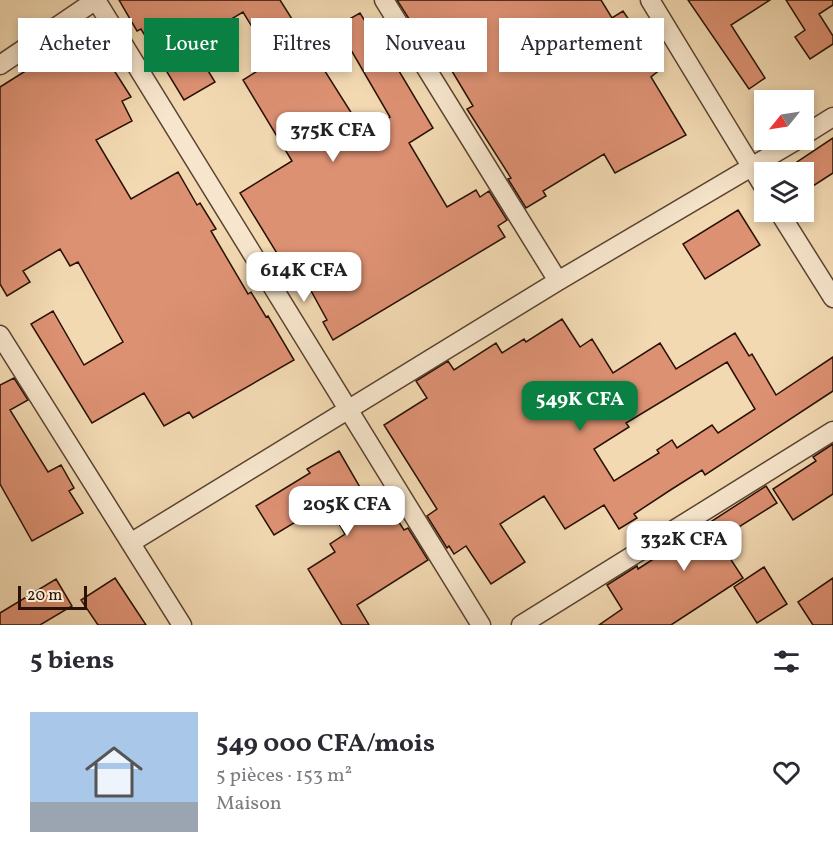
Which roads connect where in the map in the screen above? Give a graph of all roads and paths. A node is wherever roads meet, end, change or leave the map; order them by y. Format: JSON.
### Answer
{"nodes":[{"id":1,"x":96,"y":0,"type":"edge"},
{"id":2,"x":384,"y":0,"type":"edge"},
{"id":3,"x":650,"y":0,"type":"edge"},
{"id":4,"x":0,"y":65,"type":"edge"},
{"id":5,"x":833,"y":117,"type":"edge"},
{"id":6,"x":814,"y":129,"type":"edge"},
{"id":7,"x":780,"y":150,"type":"edge"},
{"id":8,"x":751,"y":168,"type":"junction"},
{"id":9,"x":754,"y":172,"type":"edge"},
{"id":10,"x":785,"y":222,"type":"edge"},
{"id":11,"x":558,"y":281,"type":"junction"},
{"id":12,"x":833,"y":298,"type":"edge"},
{"id":13,"x":0,"y":336,"type":"edge"},
{"id":14,"x":350,"y":410,"type":"junction"},
{"id":15,"x":833,"y":431,"type":"edge"},
{"id":16,"x":132,"y":542,"type":"junction"},
{"id":17,"x":182,"y":625,"type":"edge"},
{"id":18,"x":482,"y":625,"type":"edge"},
{"id":19,"x":521,"y":625,"type":"edge"}],
"edges":[{"from":1,"to":4,"type":"street"},
{"from":1,"to":14,"type":"street"},
{"from":2,"to":11,"type":"street"},
{"from":3,"to":8,"type":"street"},
{"from":5,"to":6,"type":"street"},
{"from":7,"to":8,"type":"street"},
{"from":8,"to":9,"type":"street"},
{"from":8,"to":11,"type":"street"},
{"from":10,"to":12,"type":"street"},
{"from":11,"to":14,"type":"street"},
{"from":13,"to":16,"type":"street"},
{"from":14,"to":16,"type":"street"},
{"from":14,"to":18,"type":"street"},
{"from":15,"to":19,"type":"street"},
{"from":16,"to":17,"type":"street"}]}
